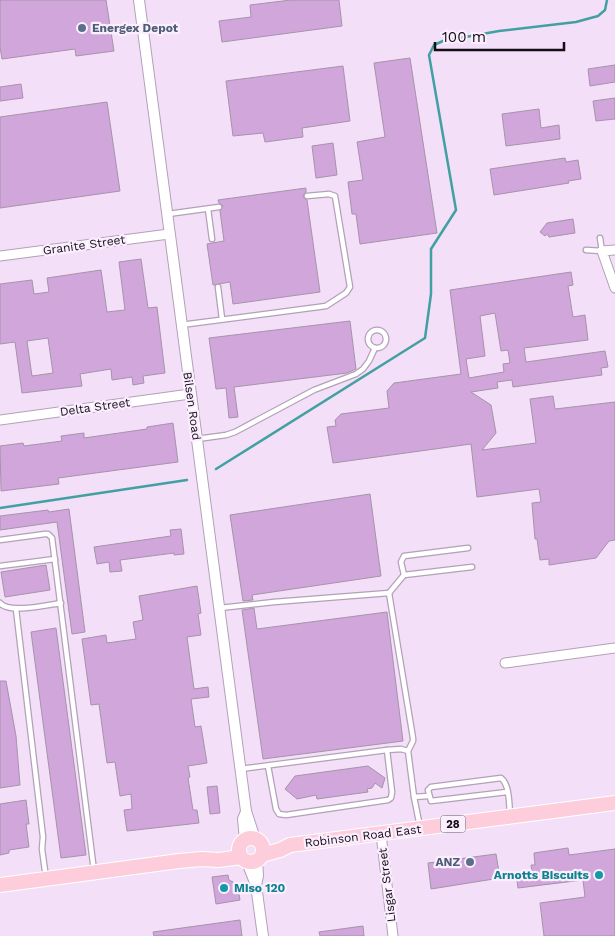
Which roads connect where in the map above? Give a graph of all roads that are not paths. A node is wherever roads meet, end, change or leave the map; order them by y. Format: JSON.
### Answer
{"nodes":[{"id":1,"x":139,"y":0,"type":"edge"},
{"id":2,"x":307,"y":196,"type":"dead end"},
{"id":3,"x":220,"y":207,"type":"dead end"},
{"id":4,"x":208,"y":208,"type":"junction"},
{"id":5,"x":166,"y":214,"type":"junction"},
{"id":6,"x":169,"y":234,"type":"junction"},
{"id":7,"x":600,"y":238,"type":"dead end"},
{"id":8,"x":212,"y":239,"type":"dead end"},
{"id":9,"x":586,"y":250,"type":"dead end"},
{"id":10,"x":615,"y":250,"type":"edge"},
{"id":11,"x":602,"y":251,"type":"junction"},
{"id":12,"x":0,"y":256,"type":"edge"},
{"id":13,"x":218,"y":287,"type":"dead end"},
{"id":14,"x":615,"y":288,"type":"edge"},
{"id":15,"x":222,"y":319,"type":"junction"},
{"id":16,"x":181,"y":324,"type":"junction"},
{"id":17,"x":375,"y":348,"type":"dead end"},
{"id":18,"x":190,"y":394,"type":"junction"},
{"id":19,"x":0,"y":420,"type":"edge"},
{"id":20,"x":196,"y":439,"type":"junction"},
{"id":21,"x":0,"y":540,"type":"edge"},
{"id":22,"x":468,"y":548,"type":"dead end"},
{"id":23,"x":55,"y":559,"type":"junction"},
{"id":24,"x":0,"y":566,"type":"edge"},
{"id":25,"x":472,"y":567,"type":"dead end"},
{"id":26,"x":404,"y":575,"type":"junction"},
{"id":27,"x":389,"y":593,"type":"junction"},
{"id":28,"x":0,"y":603,"type":"edge"},
{"id":29,"x":61,"y":603,"type":"junction"},
{"id":30,"x":219,"y":608,"type":"junction"},
{"id":31,"x":16,"y":609,"type":"junction"},
{"id":32,"x":615,"y":648,"type":"edge"},
{"id":33,"x":505,"y":663,"type":"dead end"},
{"id":34,"x":386,"y":750,"type":"junction"},
{"id":35,"x":408,"y":751,"type":"junction"},
{"id":36,"x":268,"y":766,"type":"junction"},
{"id":37,"x":240,"y":769,"type":"junction"},
{"id":38,"x":507,"y":792,"type":"junction"},
{"id":39,"x":428,"y":796,"type":"junction"},
{"id":40,"x":414,"y":798,"type":"junction"},
{"id":41,"x":615,"y":803,"type":"edge"},
{"id":42,"x":511,"y":817,"type":"junction"},
{"id":43,"x":420,"y":829,"type":"junction"},
{"id":44,"x":381,"y":834,"type":"junction"},
{"id":45,"x":251,"y":850,"type":"junction"},
{"id":46,"x":94,"y":873,"type":"junction"},
{"id":47,"x":46,"y":879,"type":"junction"},
{"id":48,"x":0,"y":885,"type":"edge"},
{"id":49,"x":263,"y":936,"type":"edge"},
{"id":50,"x":393,"y":936,"type":"edge"}],
"edges":[{"from":1,"to":5,"type":"street","name":"Bilsen Road"},
{"from":2,"to":15,"type":"lane"},
{"from":3,"to":4,"type":"lane"},
{"from":4,"to":5,"type":"lane"},
{"from":4,"to":8,"type":"lane"},
{"from":5,"to":6,"type":"street","name":"Bilsen Road"},
{"from":6,"to":12,"type":"street","name":"Granite Street"},
{"from":6,"to":16,"type":"street","name":"Bilsen Road"},
{"from":7,"to":11,"type":"lane"},
{"from":9,"to":11,"type":"lane"},
{"from":10,"to":11,"type":"street"},
{"from":11,"to":14,"type":"street"},
{"from":13,"to":15,"type":"lane"},
{"from":15,"to":16,"type":"lane"},
{"from":16,"to":18,"type":"street","name":"Bilsen Road"},
{"from":17,"to":20,"type":"lane"},
{"from":18,"to":19,"type":"street","name":"Delta Street"},
{"from":18,"to":20,"type":"street","name":"Bilsen Road"},
{"from":20,"to":30,"type":"street","name":"Bilsen Road"},
{"from":21,"to":23,"type":"lane"},
{"from":22,"to":26,"type":"lane"},
{"from":23,"to":24,"type":"lane"},
{"from":23,"to":29,"type":"lane"},
{"from":25,"to":26,"type":"lane"},
{"from":26,"to":27,"type":"lane"},
{"from":27,"to":30,"type":"lane"},
{"from":27,"to":35,"type":"lane"},
{"from":28,"to":31,"type":"lane"},
{"from":29,"to":31,"type":"lane"},
{"from":29,"to":46,"type":"lane"},
{"from":30,"to":37,"type":"street","name":"Bilsen Road"},
{"from":31,"to":47,"type":"lane"},
{"from":32,"to":33,"type":"street"},
{"from":34,"to":35,"type":"lane"},
{"from":34,"to":36,"type":"lane"},
{"from":34,"to":36,"type":"lane"},
{"from":35,"to":40,"type":"lane"},
{"from":36,"to":37,"type":"lane"},
{"from":37,"to":45,"type":"street","name":"Bilsen Road"},
{"from":38,"to":39,"type":"lane"},
{"from":38,"to":39,"type":"lane"},
{"from":38,"to":42,"type":"lane"},
{"from":39,"to":40,"type":"lane"},
{"from":40,"to":43,"type":"lane"},
{"from":41,"to":42,"type":"main road","name":"Robinson Road East","number":"28"},
{"from":42,"to":43,"type":"main road","name":"Robinson Road East","number":"28"},
{"from":43,"to":44,"type":"main road","name":"Robinson Road East","number":"28"},
{"from":44,"to":45,"type":"main road","name":"Robinson Road East","number":"28"},
{"from":44,"to":50,"type":"street","name":"Lisgar Street"},
{"from":45,"to":46,"type":"main road","name":"Robinson Road East","number":"28"},
{"from":45,"to":49,"type":"street","name":"Bilsen Road"},
{"from":46,"to":47,"type":"main road","name":"Robinson Road East","number":"28"},
{"from":47,"to":48,"type":"main road","name":"Robinson Road East","number":"28"}]}
